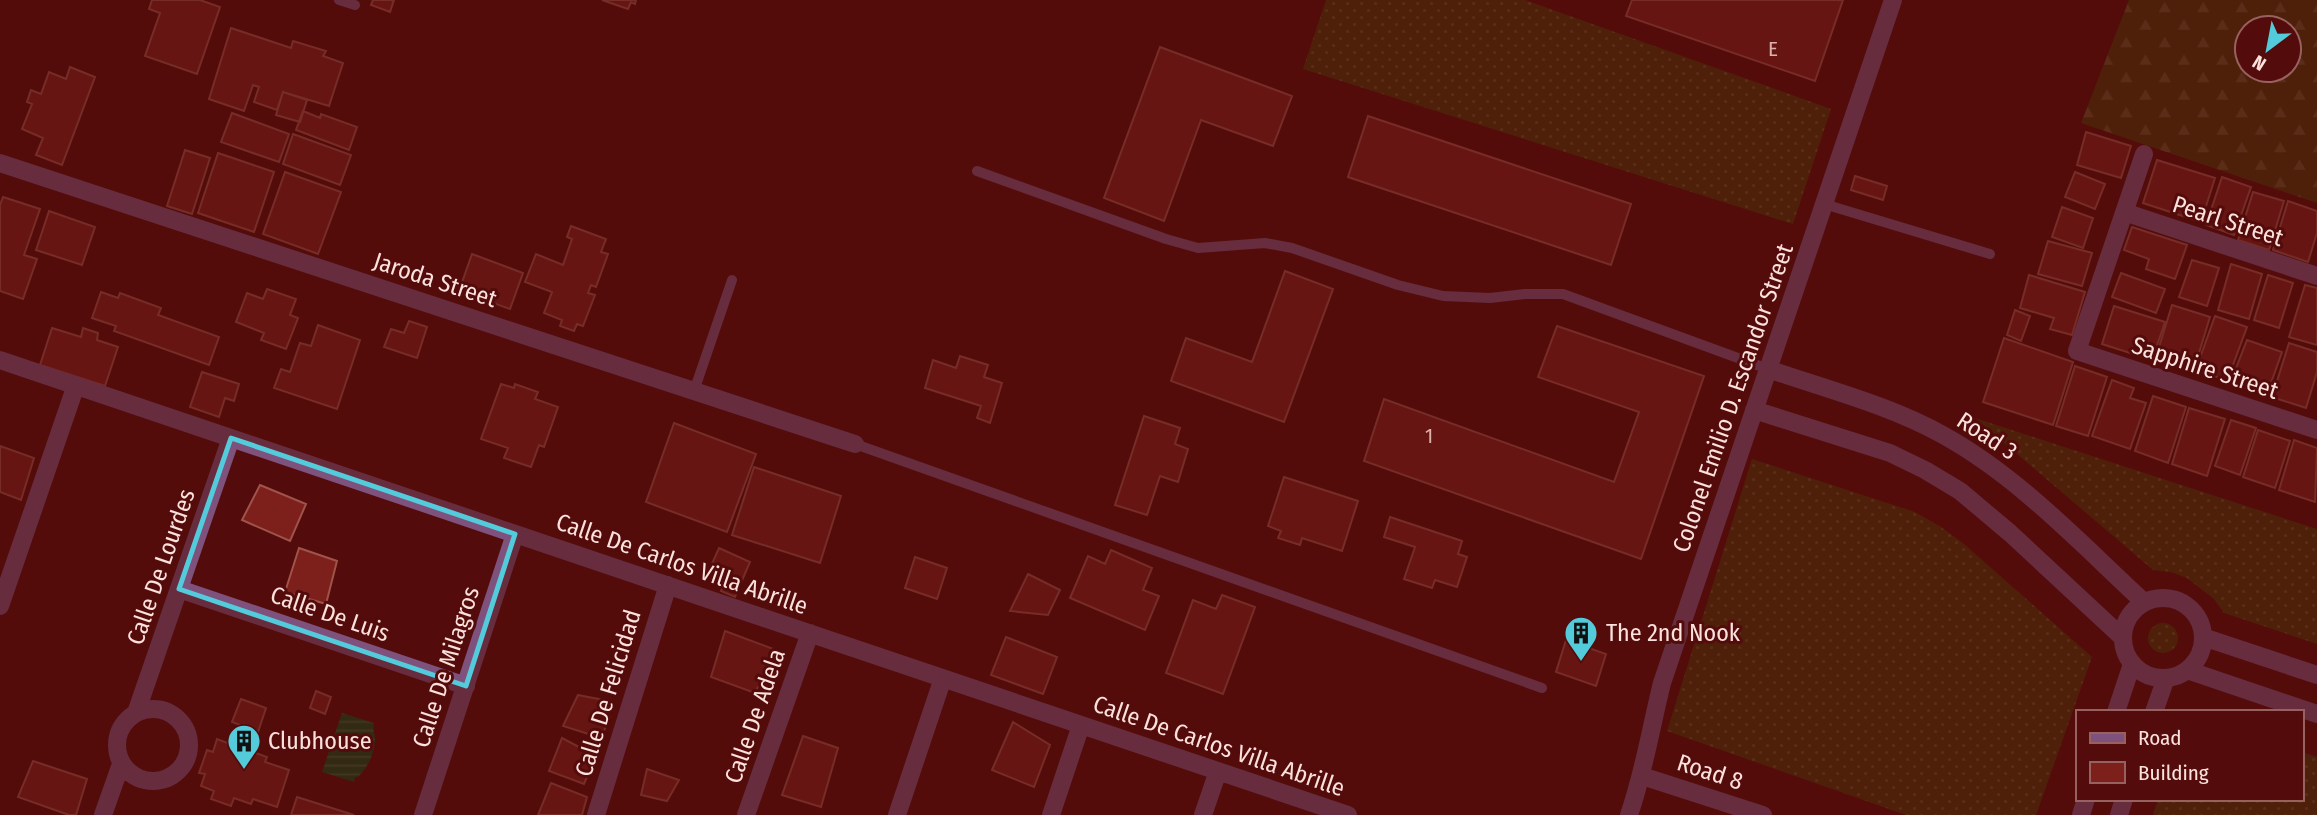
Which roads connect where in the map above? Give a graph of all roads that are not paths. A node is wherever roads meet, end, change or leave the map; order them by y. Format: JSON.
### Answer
{"nodes":[{"id":1,"x":339,"y":0,"type":"edge"},
{"id":2,"x":1894,"y":0,"type":"edge"},
{"id":3,"x":355,"y":5,"type":"dead end"},
{"id":4,"x":2144,"y":154,"type":"dead end"},
{"id":5,"x":0,"y":163,"type":"edge"},
{"id":6,"x":977,"y":172,"type":"dead end"},
{"id":7,"x":1825,"y":204,"type":"junction"},
{"id":8,"x":2124,"y":212,"type":"junction"},
{"id":9,"x":1990,"y":254,"type":"dead end"},
{"id":10,"x":2317,"y":276,"type":"edge"},
{"id":11,"x":732,"y":280,"type":"dead end"},
{"id":12,"x":0,"y":360,"type":"edge"},
{"id":13,"x":1768,"y":369,"type":"junction"},
{"id":14,"x":75,"y":385,"type":"junction"},
{"id":15,"x":694,"y":391,"type":"junction"},
{"id":16,"x":1754,"y":410,"type":"junction"},
{"id":17,"x":2317,"y":430,"type":"edge"},
{"id":18,"x":231,"y":438,"type":"junction"},
{"id":19,"x":856,"y":444,"type":"joint"},
{"id":20,"x":515,"y":534,"type":"junction"},
{"id":21,"x":668,"y":586,"type":"junction"},
{"id":22,"x":179,"y":589,"type":"junction"},
{"id":23,"x":2144,"y":602,"type":"junction"},
{"id":24,"x":0,"y":606,"type":"edge"},
{"id":25,"x":810,"y":633,"type":"junction"},
{"id":26,"x":2203,"y":637,"type":"junction"},
{"id":27,"x":2123,"y":638,"type":"junction"},
{"id":28,"x":2132,"y":664,"type":"junction"},
{"id":29,"x":2187,"y":670,"type":"junction"},
{"id":30,"x":2317,"y":675,"type":"edge"},
{"id":31,"x":943,"y":678,"type":"junction"},
{"id":32,"x":2166,"y":678,"type":"junction"},
{"id":33,"x":466,"y":686,"type":"junction"},
{"id":34,"x":1542,"y":688,"type":"dead end"},
{"id":35,"x":2117,"y":710,"type":"edge"},
{"id":36,"x":2155,"y":710,"type":"edge"},
{"id":37,"x":136,"y":713,"type":"junction"},
{"id":38,"x":2317,"y":713,"type":"edge"},
{"id":39,"x":1081,"y":725,"type":"junction"},
{"id":40,"x":121,"y":764,"type":"junction"},
{"id":41,"x":1218,"y":771,"type":"junction"},
{"id":42,"x":1642,"y":776,"type":"junction"},
{"id":43,"x":103,"y":815,"type":"edge"},
{"id":44,"x":423,"y":815,"type":"edge"},
{"id":45,"x":596,"y":815,"type":"edge"},
{"id":46,"x":746,"y":815,"type":"edge"},
{"id":47,"x":897,"y":815,"type":"edge"},
{"id":48,"x":1051,"y":815,"type":"edge"},
{"id":49,"x":1203,"y":815,"type":"edge"},
{"id":50,"x":1348,"y":815,"type":"edge"},
{"id":51,"x":1629,"y":815,"type":"edge"},
{"id":52,"x":1763,"y":815,"type":"edge"}],
"edges":[{"from":1,"to":3,"type":"lane"},
{"from":2,"to":7,"type":"street","name":"Colonel Emilio D. Escandor Street"},
{"from":4,"to":8,"type":"street"},
{"from":5,"to":15,"type":"street","name":"Jaroda Street"},
{"from":6,"to":13,"type":"lane"},
{"from":7,"to":9,"type":"lane"},
{"from":7,"to":13,"type":"street","name":"Colonel Emilio D. Escandor Street"},
{"from":8,"to":10,"type":"street","name":"Pearl Street"},
{"from":8,"to":17,"type":"street","name":"Sapphire Street"},
{"from":11,"to":15,"type":"lane"},
{"from":12,"to":14,"type":"street","name":"Calle De Carlos Villa Abrille"},
{"from":13,"to":16,"type":"street","name":"Colonel Emilio D. Escandor Street"},
{"from":13,"to":23,"type":"street","name":"Road 3"},
{"from":14,"to":18,"type":"street","name":"Calle De Carlos Villa Abrille"},
{"from":14,"to":24,"type":"street"},
{"from":15,"to":19,"type":"street","name":"Jaroda Street"},
{"from":16,"to":27,"type":"street"},
{"from":16,"to":42,"type":"street","name":"Colonel Emilio D. Escandor Street"},
{"from":18,"to":20,"type":"street","name":"Calle De Carlos Villa Abrille"},
{"from":18,"to":22,"type":"street","name":"Calle De Lourdes"},
{"from":19,"to":34,"type":"lane"},
{"from":20,"to":21,"type":"street","name":"Calle De Carlos Villa Abrille"},
{"from":20,"to":33,"type":"street","name":"Calle De Milagros"},
{"from":21,"to":25,"type":"street","name":"Calle De Carlos Villa Abrille"},
{"from":21,"to":45,"type":"street","name":"Calle De Felicidad"},
{"from":22,"to":33,"type":"street","name":"Calle De Luis"},
{"from":22,"to":37,"type":"street","name":"Calle De Lourdes"},
{"from":23,"to":26,"type":"street"},
{"from":23,"to":27,"type":"street"},
{"from":25,"to":31,"type":"street","name":"Calle De Carlos Villa Abrille"},
{"from":25,"to":46,"type":"street","name":"Calle De Adela"},
{"from":26,"to":29,"type":"street"},
{"from":26,"to":30,"type":"street"},
{"from":27,"to":28,"type":"street"},
{"from":28,"to":32,"type":"street"},
{"from":28,"to":35,"type":"street"},
{"from":29,"to":32,"type":"street"},
{"from":29,"to":38,"type":"street"},
{"from":31,"to":39,"type":"street","name":"Calle De Carlos Villa Abrille"},
{"from":31,"to":47,"type":"street"},
{"from":32,"to":36,"type":"street"},
{"from":33,"to":44,"type":"street","name":"Calle De Milagros"},
{"from":37,"to":40,"type":"street"},
{"from":37,"to":40,"type":"street"},
{"from":39,"to":41,"type":"street","name":"Calle De Carlos Villa Abrille"},
{"from":39,"to":48,"type":"street"},
{"from":40,"to":43,"type":"street"},
{"from":41,"to":49,"type":"street"},
{"from":41,"to":50,"type":"street","name":"Calle De Carlos Villa Abrille"},
{"from":42,"to":51,"type":"street","name":"Colonel Emilio D. Escandor Street"},
{"from":42,"to":52,"type":"street","name":"Road 8"}]}
